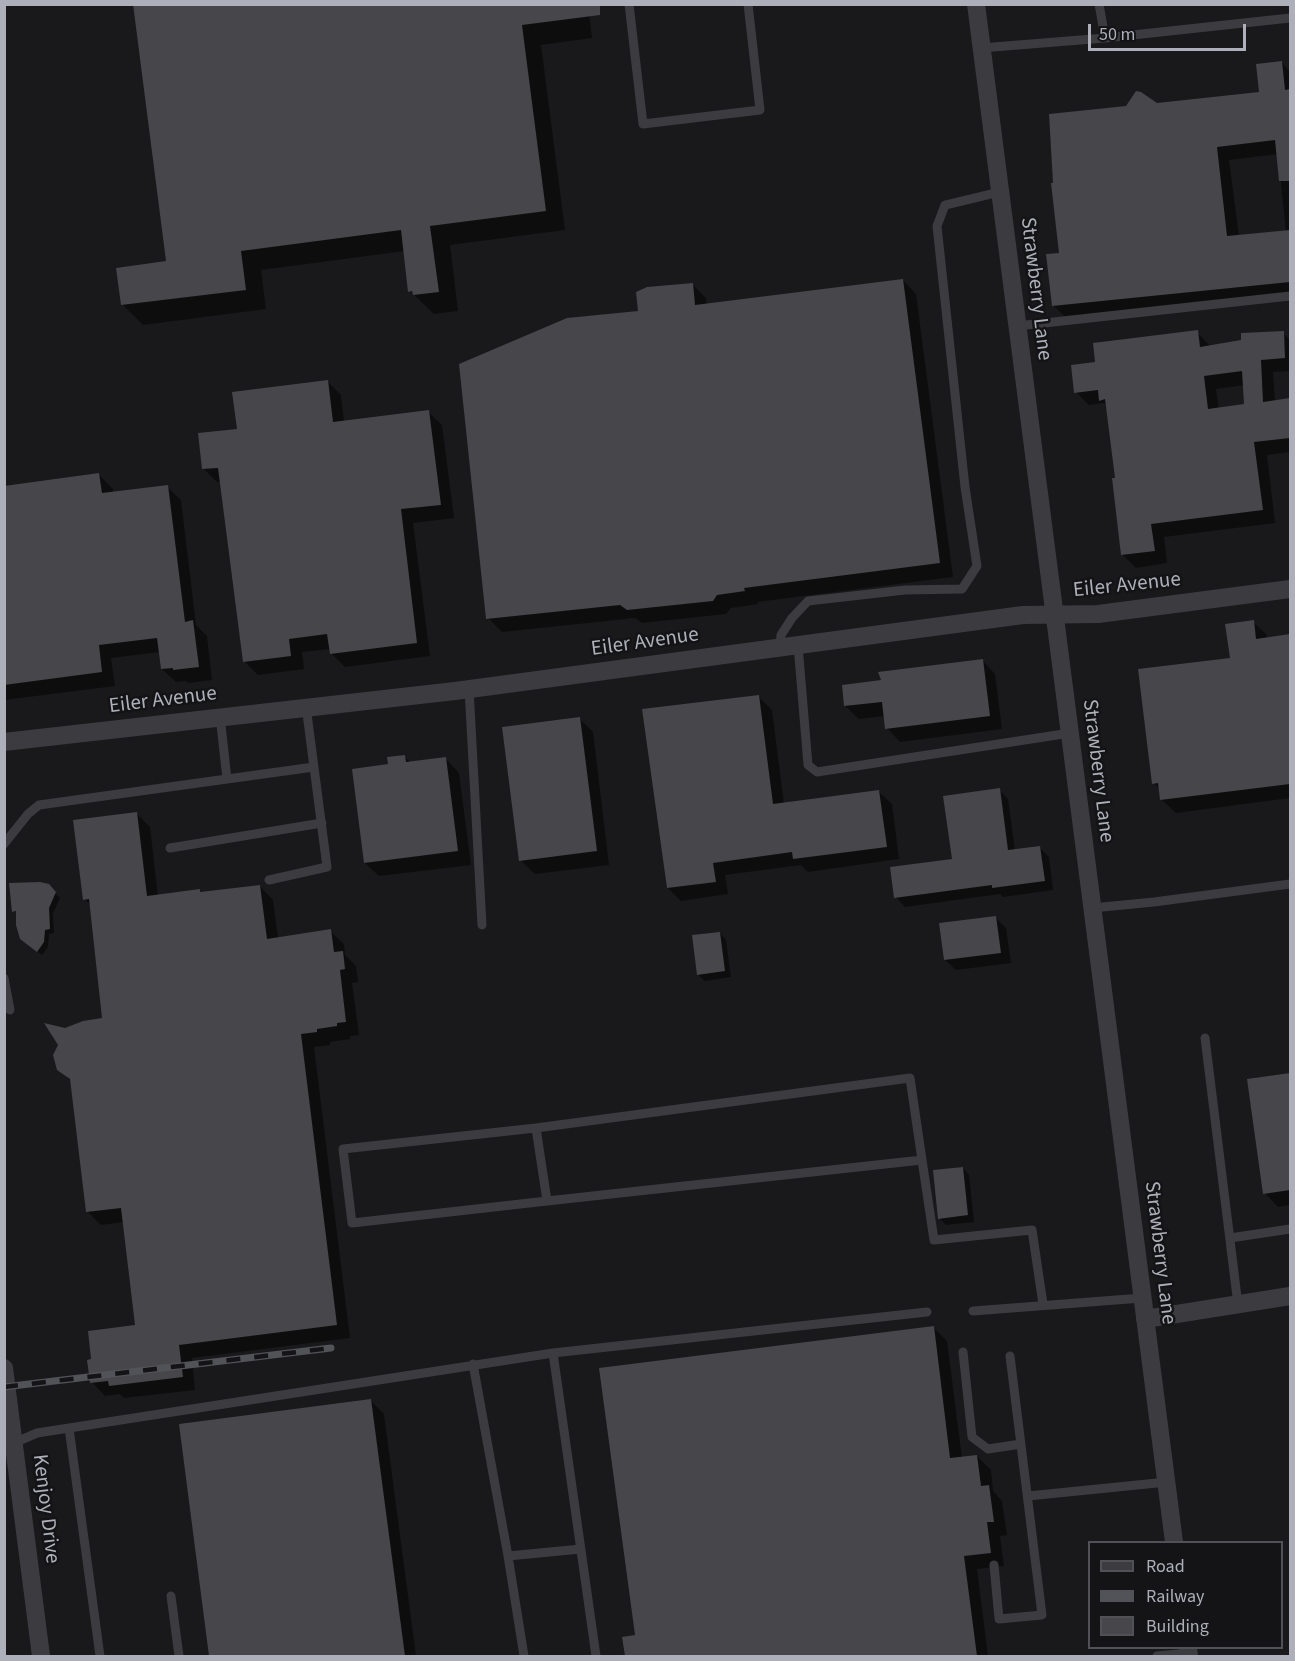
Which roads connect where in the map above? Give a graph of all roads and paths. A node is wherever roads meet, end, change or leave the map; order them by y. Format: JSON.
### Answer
{"nodes":[{"id":1,"x":629,"y":4,"type":"edge"},
{"id":2,"x":748,"y":4,"type":"edge"},
{"id":3,"x":976,"y":4,"type":"edge"},
{"id":4,"x":1099,"y":4,"type":"edge"},
{"id":5,"x":1290,"y":18,"type":"edge"},
{"id":6,"x":1105,"y":38,"type":"junction"},
{"id":7,"x":981,"y":48,"type":"junction"},
{"id":8,"x":999,"y":192,"type":"junction"},
{"id":9,"x":1290,"y":296,"type":"edge"},
{"id":10,"x":1017,"y":326,"type":"junction"},
{"id":11,"x":1290,"y":589,"type":"edge"},
{"id":12,"x":1056,"y":615,"type":"junction"},
{"id":13,"x":789,"y":646,"type":"junction"},
{"id":14,"x":470,"y":689,"type":"junction"},
{"id":15,"x":306,"y":706,"type":"junction"},
{"id":16,"x":220,"y":716,"type":"junction"},
{"id":17,"x":1070,"y":733,"type":"junction"},
{"id":18,"x":4,"y":742,"type":"edge"},
{"id":19,"x":314,"y":768,"type":"junction"},
{"id":20,"x":227,"y":779,"type":"junction"},
{"id":21,"x":322,"y":823,"type":"junction"},
{"id":22,"x":4,"y":844,"type":"edge"},
{"id":23,"x":170,"y":848,"type":"dead end"},
{"id":24,"x":269,"y":880,"type":"dead end"},
{"id":25,"x":1290,"y":884,"type":"edge"},
{"id":26,"x":1092,"y":908,"type":"junction"},
{"id":27,"x":482,"y":925,"type":"dead end"},
{"id":28,"x":4,"y":978,"type":"edge"},
{"id":29,"x":10,"y":1010,"type":"dead end"},
{"id":30,"x":1205,"y":1038,"type":"dead end"},
{"id":31,"x":536,"y":1128,"type":"junction"},
{"id":32,"x":922,"y":1160,"type":"junction"},
{"id":33,"x":546,"y":1201,"type":"junction"},
{"id":34,"x":1290,"y":1230,"type":"edge"},
{"id":35,"x":1230,"y":1238,"type":"junction"},
{"id":36,"x":1290,"y":1296,"type":"edge"},
{"id":37,"x":1142,"y":1298,"type":"junction"},
{"id":38,"x":1043,"y":1304,"type":"junction"},
{"id":39,"x":1238,"y":1305,"type":"junction"},
{"id":40,"x":973,"y":1311,"type":"dead end"},
{"id":41,"x":927,"y":1312,"type":"dead end"},
{"id":42,"x":1145,"y":1319,"type":"junction"},
{"id":43,"x":963,"y":1352,"type":"dead end"},
{"id":44,"x":553,"y":1353,"type":"junction"},
{"id":45,"x":1010,"y":1356,"type":"dead end"},
{"id":46,"x":473,"y":1364,"type":"junction"},
{"id":47,"x":4,"y":1368,"type":"edge"},
{"id":48,"x":69,"y":1428,"type":"junction"},
{"id":49,"x":9,"y":1444,"type":"edge"},
{"id":50,"x":1021,"y":1444,"type":"junction"},
{"id":51,"x":1167,"y":1482,"type":"junction"},
{"id":52,"x":1028,"y":1496,"type":"junction"},
{"id":53,"x":1174,"y":1541,"type":"edge"},
{"id":54,"x":581,"y":1549,"type":"junction"},
{"id":55,"x":508,"y":1556,"type":"junction"},
{"id":56,"x":994,"y":1565,"type":"dead end"},
{"id":57,"x":171,"y":1596,"type":"dead end"},
{"id":58,"x":1188,"y":1652,"type":"edge"},
{"id":59,"x":41,"y":1656,"type":"edge"},
{"id":60,"x":100,"y":1656,"type":"edge"},
{"id":61,"x":179,"y":1656,"type":"edge"},
{"id":62,"x":524,"y":1656,"type":"edge"},
{"id":63,"x":596,"y":1656,"type":"edge"},
{"id":64,"x":1158,"y":1656,"type":"edge"}],
"edges":[{"from":1,"to":2,"type":"lane"},
{"from":3,"to":7,"type":"street","name":"Strawberry Lane"},
{"from":4,"to":6,"type":"lane"},
{"from":5,"to":6,"type":"lane"},
{"from":6,"to":7,"type":"lane"},
{"from":7,"to":8,"type":"street","name":"Strawberry Lane"},
{"from":8,"to":10,"type":"street","name":"Strawberry Lane"},
{"from":8,"to":13,"type":"lane"},
{"from":9,"to":10,"type":"lane"},
{"from":10,"to":12,"type":"street","name":"Strawberry Lane"},
{"from":11,"to":12,"type":"street","name":"Eiler Avenue"},
{"from":12,"to":13,"type":"street","name":"Eiler Avenue"},
{"from":12,"to":17,"type":"street","name":"Strawberry Lane"},
{"from":13,"to":14,"type":"street","name":"Eiler Avenue"},
{"from":13,"to":17,"type":"lane"},
{"from":14,"to":15,"type":"street","name":"Eiler Avenue"},
{"from":14,"to":27,"type":"lane"},
{"from":15,"to":16,"type":"street","name":"Eiler Avenue"},
{"from":15,"to":19,"type":"lane"},
{"from":16,"to":18,"type":"street","name":"Eiler Avenue"},
{"from":16,"to":20,"type":"lane"},
{"from":17,"to":26,"type":"street","name":"Strawberry Lane"},
{"from":19,"to":20,"type":"lane"},
{"from":19,"to":21,"type":"lane"},
{"from":20,"to":22,"type":"lane"},
{"from":21,"to":23,"type":"lane"},
{"from":21,"to":24,"type":"lane"},
{"from":25,"to":26,"type":"lane"},
{"from":26,"to":37,"type":"street","name":"Strawberry Lane"},
{"from":28,"to":29,"type":"lane"},
{"from":30,"to":35,"type":"lane"},
{"from":31,"to":32,"type":"lane"},
{"from":31,"to":33,"type":"lane"},
{"from":31,"to":33,"type":"lane"},
{"from":32,"to":33,"type":"lane"},
{"from":32,"to":38,"type":"lane"},
{"from":34,"to":35,"type":"lane"},
{"from":35,"to":39,"type":"lane"},
{"from":36,"to":39,"type":"street"},
{"from":37,"to":38,"type":"lane"},
{"from":37,"to":42,"type":"street","name":"Strawberry Lane"},
{"from":38,"to":40,"type":"lane"},
{"from":39,"to":42,"type":"street"},
{"from":41,"to":44,"type":"lane"},
{"from":42,"to":51,"type":"street","name":"Strawberry Lane"},
{"from":43,"to":50,"type":"lane"},
{"from":44,"to":46,"type":"lane"},
{"from":44,"to":54,"type":"lane"},
{"from":45,"to":50,"type":"lane"},
{"from":46,"to":48,"type":"lane"},
{"from":46,"to":55,"type":"lane"},
{"from":47,"to":49,"type":"street","name":"Kenjoy Drive"},
{"from":48,"to":49,"type":"lane"},
{"from":48,"to":60,"type":"lane"},
{"from":49,"to":59,"type":"street","name":"Kenjoy Drive"},
{"from":50,"to":52,"type":"lane"},
{"from":51,"to":52,"type":"lane"},
{"from":51,"to":53,"type":"street","name":"Strawberry Lane"},
{"from":52,"to":56,"type":"lane"},
{"from":54,"to":55,"type":"lane"},
{"from":54,"to":63,"type":"lane"},
{"from":55,"to":62,"type":"lane"},
{"from":57,"to":61,"type":"lane"},
{"from":58,"to":64,"type":"lane"}]}
